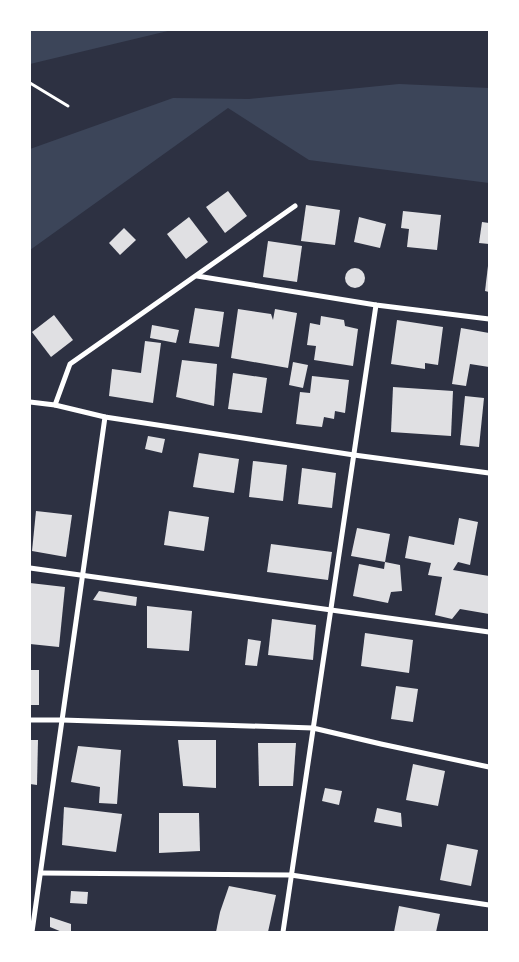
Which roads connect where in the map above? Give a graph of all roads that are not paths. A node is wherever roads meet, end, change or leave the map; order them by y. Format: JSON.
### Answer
{"nodes":[{"id":1,"x":295,"y":206,"type":"dead end"},
{"id":2,"x":197,"y":276,"type":"junction"},
{"id":3,"x":376,"y":305,"type":"junction"},
{"id":4,"x":489,"y":319,"type":"edge"},
{"id":5,"x":30,"y":402,"type":"edge"},
{"id":6,"x":55,"y":405,"type":"junction"},
{"id":7,"x":105,"y":417,"type":"junction"},
{"id":8,"x":354,"y":455,"type":"junction"},
{"id":9,"x":489,"y":473,"type":"edge"},
{"id":10,"x":30,"y":568,"type":"edge"},
{"id":11,"x":83,"y":575,"type":"junction"},
{"id":12,"x":331,"y":610,"type":"junction"},
{"id":13,"x":489,"y":632,"type":"edge"},
{"id":14,"x":30,"y":720,"type":"edge"},
{"id":15,"x":62,"y":720,"type":"junction"},
{"id":16,"x":313,"y":728,"type":"junction"},
{"id":17,"x":489,"y":767,"type":"edge"},
{"id":18,"x":40,"y":873,"type":"junction"},
{"id":19,"x":291,"y":875,"type":"junction"},
{"id":20,"x":489,"y":905,"type":"edge"},
{"id":21,"x":32,"y":932,"type":"edge"},
{"id":22,"x":283,"y":932,"type":"edge"}],
"edges":[{"from":1,"to":2,"type":"street"},
{"from":2,"to":3,"type":"street"},
{"from":2,"to":6,"type":"street"},
{"from":3,"to":4,"type":"street"},
{"from":3,"to":8,"type":"street"},
{"from":5,"to":6,"type":"street"},
{"from":6,"to":7,"type":"street"},
{"from":7,"to":8,"type":"street"},
{"from":7,"to":11,"type":"street"},
{"from":8,"to":9,"type":"street"},
{"from":8,"to":12,"type":"street"},
{"from":10,"to":11,"type":"street"},
{"from":11,"to":12,"type":"street"},
{"from":11,"to":15,"type":"street"},
{"from":12,"to":13,"type":"street"},
{"from":12,"to":16,"type":"street"},
{"from":14,"to":15,"type":"street"},
{"from":15,"to":16,"type":"street"},
{"from":15,"to":18,"type":"street"},
{"from":16,"to":17,"type":"street"},
{"from":16,"to":19,"type":"street"},
{"from":18,"to":19,"type":"street"},
{"from":18,"to":21,"type":"street"},
{"from":19,"to":20,"type":"street"},
{"from":19,"to":22,"type":"street"}]}
